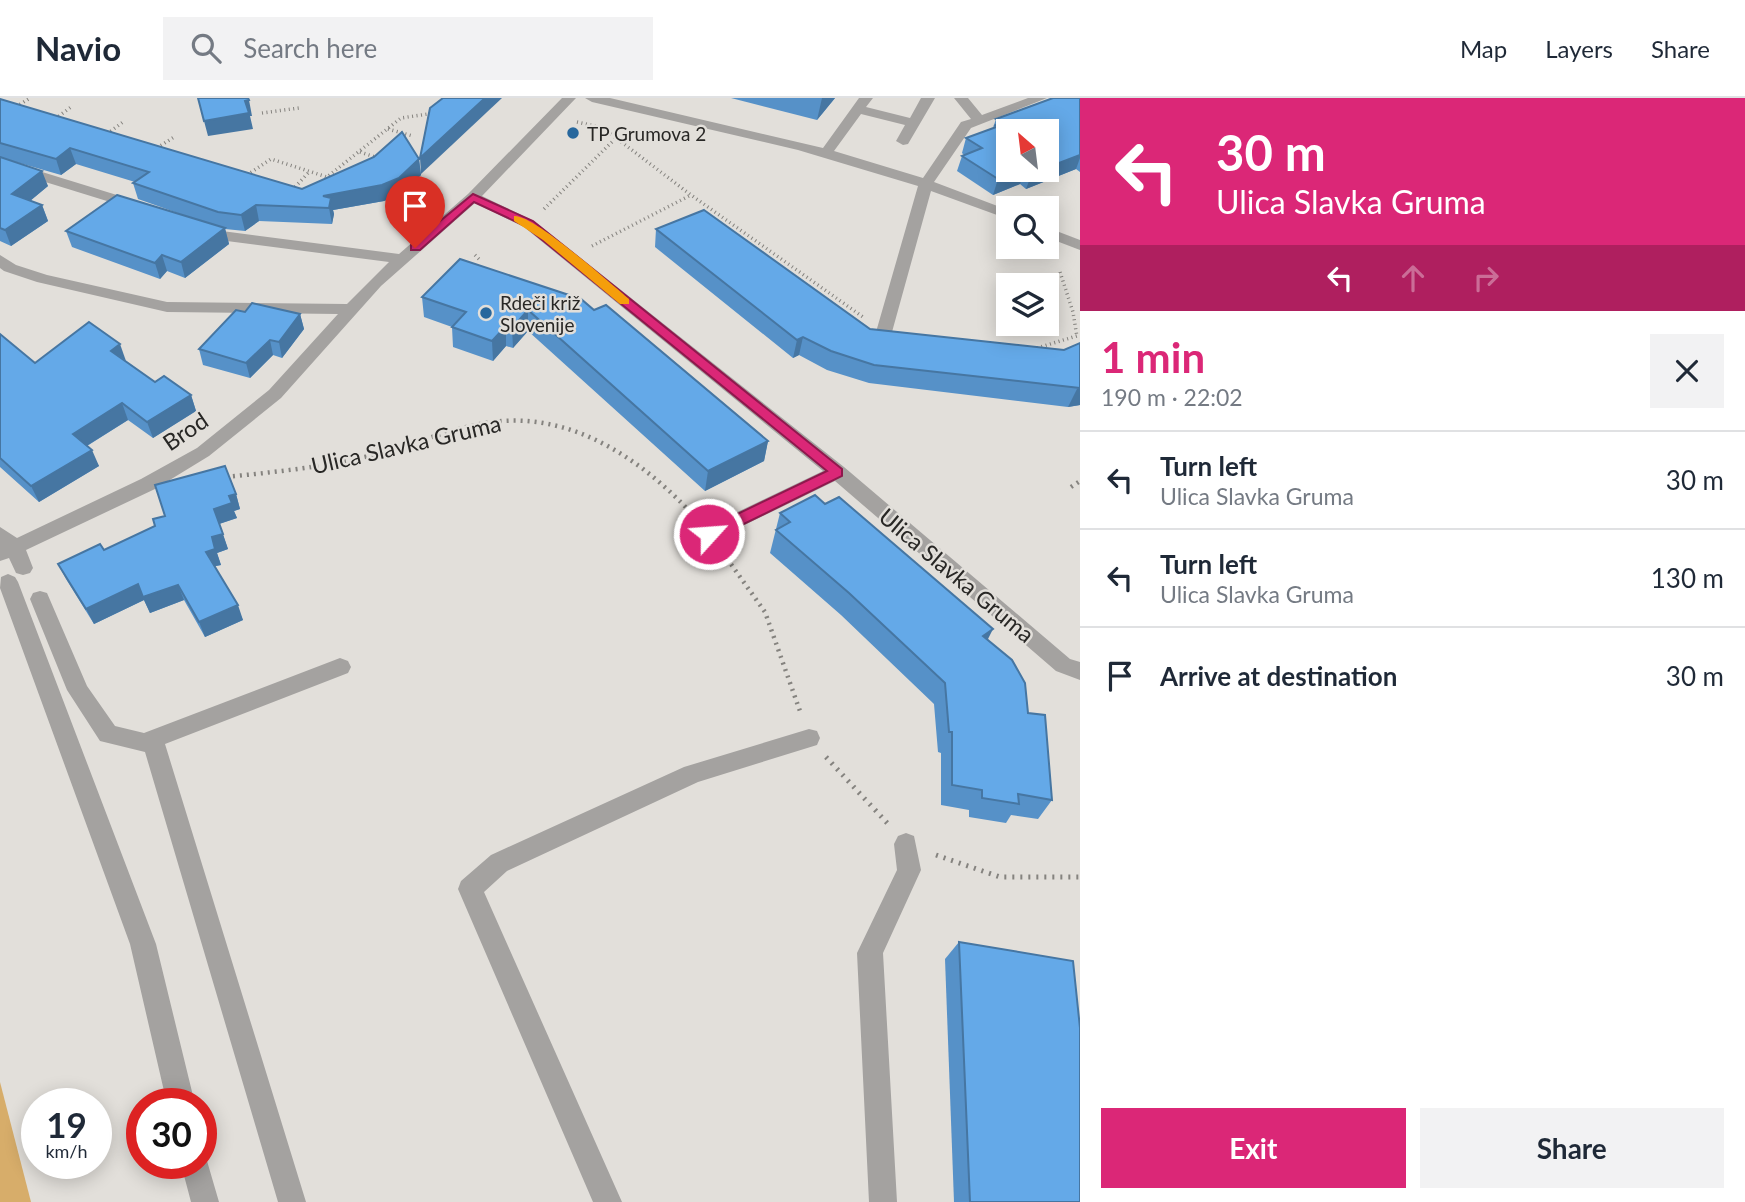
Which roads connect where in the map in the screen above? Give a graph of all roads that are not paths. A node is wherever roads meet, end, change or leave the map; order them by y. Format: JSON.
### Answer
{"nodes":[{"id":1,"x":569,"y":98,"type":"edge"},
{"id":2,"x":592,"y":98,"type":"edge"},
{"id":3,"x":928,"y":98,"type":"edge"},
{"id":4,"x":961,"y":98,"type":"edge"},
{"id":5,"x":1040,"y":98,"type":"edge"},
{"id":6,"x":862,"y":103,"type":"edge"},
{"id":7,"x":978,"y":118,"type":"junction"},
{"id":8,"x":914,"y":123,"type":"junction"},
{"id":9,"x":903,"y":141,"type":"dead end"},
{"id":10,"x":827,"y":153,"type":"junction"},
{"id":11,"x":0,"y":163,"type":"edge"},
{"id":12,"x":926,"y":184,"type":"junction"},
{"id":13,"x":473,"y":197,"type":"junction"},
{"id":14,"x":996,"y":210,"type":"edge"},
{"id":15,"x":156,"y":213,"type":"edge"},
{"id":16,"x":181,"y":222,"type":"edge"},
{"id":17,"x":1059,"y":235,"type":"edge"},
{"id":18,"x":1077,"y":240,"type":"edge"},
{"id":19,"x":402,"y":259,"type":"junction"},
{"id":20,"x":0,"y":260,"type":"edge"},
{"id":21,"x":351,"y":309,"type":"junction"},
{"id":22,"x":884,"y":332,"type":"edge"},
{"id":23,"x":837,"y":472,"type":"junction"},
{"id":24,"x":709,"y":534,"type":"road end"},
{"id":25,"x":5,"y":545,"type":"edge"},
{"id":26,"x":40,"y":599,"type":"dead end"},
{"id":27,"x":340,"y":667,"type":"dead end"},
{"id":28,"x":1080,"y":671,"type":"edge"},
{"id":29,"x":809,"y":738,"type":"road end"},
{"id":30,"x":143,"y":743,"type":"junction"},
{"id":31,"x":906,"y":844,"type":"road end"},
{"id":32,"x":177,"y":1088,"type":"edge"},
{"id":33,"x":199,"y":1179,"type":"edge"},
{"id":34,"x":205,"y":1202,"type":"edge"},
{"id":35,"x":292,"y":1202,"type":"edge"},
{"id":36,"x":608,"y":1202,"type":"edge"},
{"id":37,"x":883,"y":1202,"type":"edge"}],
"edges":[{"from":1,"to":13,"type":"street"},
{"from":2,"to":10,"type":"street"},
{"from":3,"to":8,"type":"street"},
{"from":4,"to":7,"type":"street"},
{"from":5,"to":7,"type":"street"},
{"from":6,"to":8,"type":"street"},
{"from":6,"to":10,"type":"street"},
{"from":7,"to":12,"type":"street"},
{"from":8,"to":9,"type":"street"},
{"from":10,"to":12,"type":"street"},
{"from":11,"to":15,"type":"street"},
{"from":12,"to":14,"type":"street"},
{"from":12,"to":22,"type":"street"},
{"from":13,"to":19,"type":"street"},
{"from":13,"to":23,"type":"street","name":"Ulica Slavka Gruma"},
{"from":16,"to":19,"type":"street"},
{"from":17,"to":18,"type":"street"},
{"from":19,"to":21,"type":"street","name":"Brod"},
{"from":20,"to":21,"type":"street"},
{"from":21,"to":25,"type":"street","name":"Brod"},
{"from":23,"to":24,"type":"street"},
{"from":23,"to":28,"type":"street","name":"Ulica Slavka Gruma"},
{"from":25,"to":32,"type":"street"},
{"from":26,"to":30,"type":"street"},
{"from":27,"to":30,"type":"street"},
{"from":29,"to":36,"type":"street"},
{"from":30,"to":35,"type":"street"},
{"from":31,"to":37,"type":"street"},
{"from":33,"to":34,"type":"street"}]}
